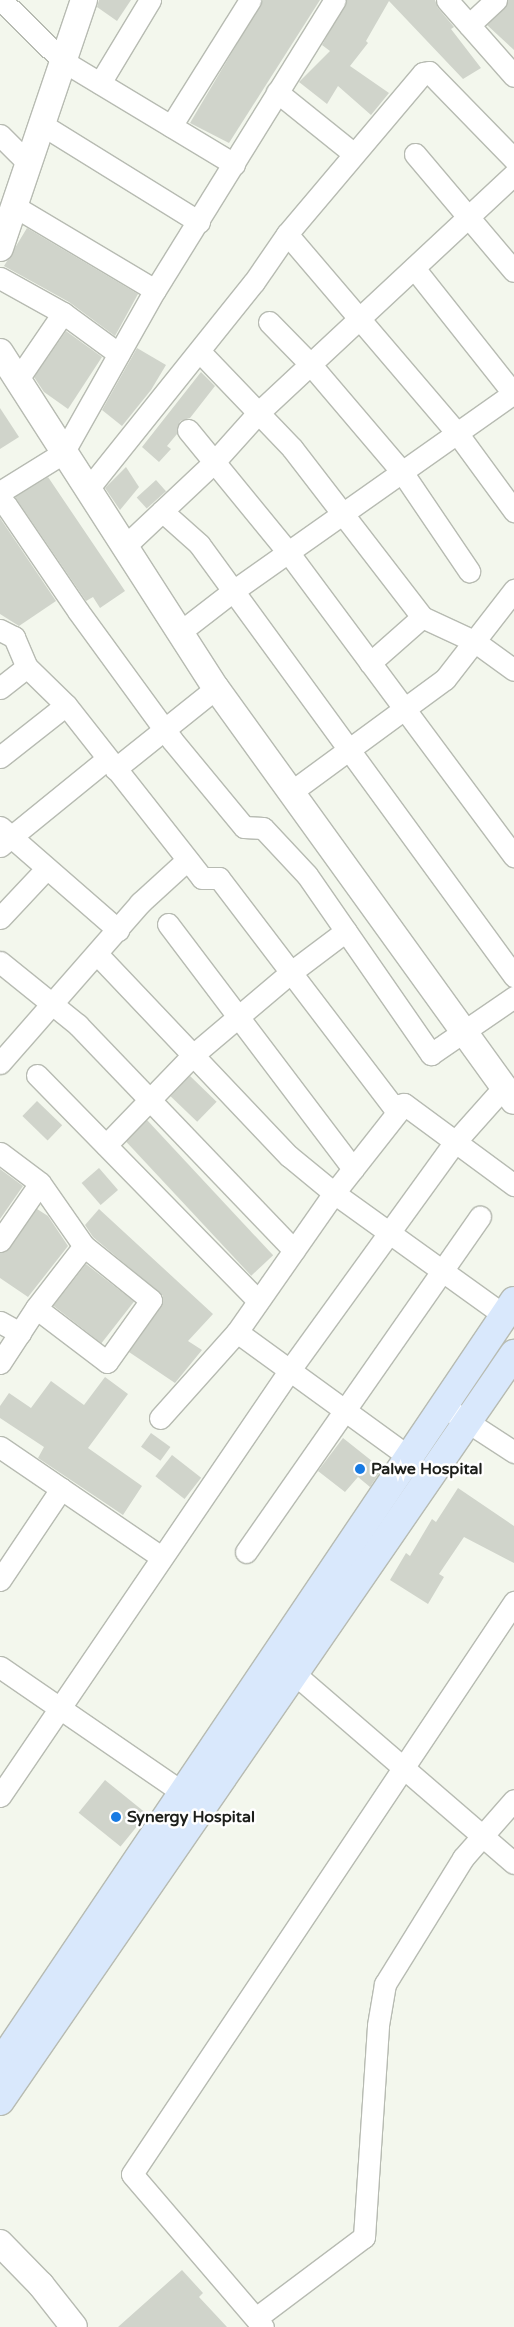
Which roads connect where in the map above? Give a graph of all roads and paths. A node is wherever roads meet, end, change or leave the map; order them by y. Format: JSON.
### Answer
{"nodes":[{"id":1,"x":1,"y":0,"type":"edge"},
{"id":2,"x":84,"y":0,"type":"edge"},
{"id":3,"x":150,"y":0,"type":"edge"},
{"id":4,"x":250,"y":0,"type":"edge"},
{"id":5,"x":335,"y":0,"type":"edge"},
{"id":6,"x":447,"y":0,"type":"edge"},
{"id":7,"x":496,"y":0,"type":"edge"},
{"id":8,"x":469,"y":25,"type":"junction"},
{"id":9,"x":63,"y":61,"type":"junction"},
{"id":10,"x":514,"y":76,"type":"edge"},
{"id":11,"x":100,"y":83,"type":"junction"},
{"id":12,"x":277,"y":92,"type":"junction"},
{"id":13,"x":41,"y":124,"type":"junction"},
{"id":14,"x":171,"y":126,"type":"junction"},
{"id":15,"x":0,"y":135,"type":"edge"},
{"id":16,"x":353,"y":153,"type":"junction"},
{"id":17,"x":415,"y":154,"type":"dead end"},
{"id":18,"x":514,"y":160,"type":"edge"},
{"id":19,"x":28,"y":163,"type":"junction"},
{"id":20,"x":234,"y":164,"type":"junction"},
{"id":21,"x":514,"y":174,"type":"edge"},
{"id":22,"x":14,"y":206,"type":"junction"},
{"id":23,"x":469,"y":216,"type":"junction"},
{"id":24,"x":199,"y":222,"type":"junction"},
{"id":25,"x":287,"y":234,"type":"junction"},
{"id":26,"x":0,"y":248,"type":"edge"},
{"id":27,"x":414,"y":268,"type":"junction"},
{"id":28,"x":514,"y":271,"type":"edge"},
{"id":29,"x":0,"y":278,"type":"edge"},
{"id":30,"x":156,"y":290,"type":"junction"},
{"id":31,"x":64,"y":314,"type":"junction"},
{"id":32,"x":362,"y":317,"type":"junction"},
{"id":33,"x":269,"y":322,"type":"dead end"},
{"id":34,"x":0,"y":352,"type":"edge"},
{"id":35,"x":200,"y":352,"type":"junction"},
{"id":36,"x":119,"y":354,"type":"junction"},
{"id":37,"x":312,"y":365,"type":"junction"},
{"id":38,"x":18,"y":379,"type":"junction"},
{"id":39,"x":514,"y":393,"type":"edge"},
{"id":40,"x":258,"y":413,"type":"junction"},
{"id":41,"x":188,"y":430,"type":"dead end"},
{"id":42,"x":457,"y":433,"type":"junction"},
{"id":43,"x":63,"y":453,"type":"junction"},
{"id":44,"x":214,"y":462,"type":"junction"},
{"id":45,"x":402,"y":472,"type":"junction"},
{"id":46,"x":88,"y":489,"type":"junction"},
{"id":47,"x":0,"y":492,"type":"edge"},
{"id":48,"x":0,"y":503,"type":"edge"},
{"id":49,"x":162,"y":511,"type":"junction"},
{"id":50,"x":514,"y":511,"type":"edge"},
{"id":51,"x":344,"y":513,"type":"junction"},
{"id":52,"x":125,"y":546,"type":"junction"},
{"id":53,"x":288,"y":552,"type":"junction"},
{"id":54,"x":469,"y":571,"type":"dead end"},
{"id":55,"x":514,"y":590,"type":"edge"},
{"id":56,"x":233,"y":591,"type":"junction"},
{"id":57,"x":422,"y":617,"type":"junction"},
{"id":58,"x":0,"y":630,"type":"edge"},
{"id":59,"x":180,"y":632,"type":"junction"},
{"id":60,"x":474,"y":641,"type":"junction"},
{"id":61,"x":370,"y":663,"type":"junction"},
{"id":62,"x":27,"y":667,"type":"junction"},
{"id":63,"x":514,"y":670,"type":"edge"},
{"id":64,"x":0,"y":688,"type":"edge"},
{"id":65,"x":216,"y":688,"type":"junction"},
{"id":66,"x":66,"y":705,"type":"junction"},
{"id":67,"x":404,"y":709,"type":"junction"},
{"id":68,"x":164,"y":729,"type":"junction"},
{"id":69,"x":349,"y":750,"type":"junction"},
{"id":70,"x":0,"y":757,"type":"edge"},
{"id":71,"x":111,"y":764,"type":"junction"},
{"id":72,"x":291,"y":792,"type":"junction"},
{"id":73,"x":3,"y":837,"type":"edge"},
{"id":74,"x":514,"y":856,"type":"edge"},
{"id":75,"x":187,"y":860,"type":"junction"},
{"id":76,"x":46,"y":869,"type":"junction"},
{"id":77,"x":0,"y":918,"type":"edge"},
{"id":78,"x":168,"y":924,"type":"dead end"},
{"id":79,"x":118,"y":930,"type":"junction"},
{"id":80,"x":346,"y":931,"type":"junction"},
{"id":81,"x":97,"y":954,"type":"junction"},
{"id":82,"x":0,"y":962,"type":"edge"},
{"id":83,"x":290,"y":973,"type":"junction"},
{"id":84,"x":514,"y":976,"type":"edge"},
{"id":85,"x":514,"y":998,"type":"edge"},
{"id":86,"x":53,"y":1004,"type":"junction"},
{"id":87,"x":238,"y":1018,"type":"junction"},
{"id":88,"x":465,"y":1031,"type":"junction"},
{"id":89,"x":193,"y":1055,"type":"junction"},
{"id":90,"x":0,"y":1063,"type":"edge"},
{"id":91,"x":38,"y":1075,"type":"dead end"},
{"id":92,"x":509,"y":1094,"type":"edge"},
{"id":93,"x":150,"y":1100,"type":"junction"},
{"id":94,"x":404,"y":1104,"type":"junction"},
{"id":95,"x":455,"y":1142,"type":"junction"},
{"id":96,"x":106,"y":1145,"type":"junction"},
{"id":97,"x":0,"y":1153,"type":"edge"},
{"id":98,"x":353,"y":1169,"type":"junction"},
{"id":99,"x":40,"y":1183,"type":"junction"},
{"id":100,"x":514,"y":1185,"type":"edge"},
{"id":101,"x":334,"y":1193,"type":"junction"},
{"id":102,"x":480,"y":1216,"type":"dead end"},
{"id":103,"x":389,"y":1233,"type":"junction"},
{"id":104,"x":0,"y":1241,"type":"edge"},
{"id":105,"x":84,"y":1246,"type":"junction"},
{"id":106,"x":294,"y":1250,"type":"junction"},
{"id":107,"x":441,"y":1271,"type":"junction"},
{"id":108,"x":258,"y":1301,"type":"junction"},
{"id":109,"x":36,"y":1308,"type":"junction"},
{"id":110,"x":509,"y":1308,"type":"edge"},
{"id":111,"x":0,"y":1322,"type":"edge"},
{"id":112,"x":237,"y":1332,"type":"junction"},
{"id":113,"x":20,"y":1333,"type":"junction"},
{"id":114,"x":514,"y":1354,"type":"edge"},
{"id":115,"x":0,"y":1363,"type":"edge"},
{"id":116,"x":289,"y":1371,"type":"junction"},
{"id":117,"x":443,"y":1406,"type":"junction"},
{"id":118,"x":344,"y":1411,"type":"junction"},
{"id":119,"x":160,"y":1418,"type":"dead end"},
{"id":120,"x":467,"y":1421,"type":"junction"},
{"id":121,"x":0,"y":1447,"type":"edge"},
{"id":122,"x":514,"y":1452,"type":"edge"},
{"id":123,"x":408,"y":1458,"type":"junction"},
{"id":124,"x":61,"y":1488,"type":"junction"},
{"id":125,"x":246,"y":1552,"type":"dead end"},
{"id":126,"x":161,"y":1557,"type":"junction"},
{"id":127,"x":0,"y":1580,"type":"edge"},
{"id":128,"x":514,"y":1602,"type":"edge"},
{"id":129,"x":284,"y":1665,"type":"junction"},
{"id":130,"x":0,"y":1667,"type":"edge"},
{"id":131,"x":59,"y":1708,"type":"junction"},
{"id":132,"x":403,"y":1767,"type":"junction"},
{"id":133,"x":183,"y":1793,"type":"junction"},
{"id":134,"x":0,"y":1796,"type":"edge"},
{"id":135,"x":514,"y":1800,"type":"edge"},
{"id":136,"x":483,"y":1836,"type":"junction"},
{"id":137,"x":514,"y":1863,"type":"edge"},
{"id":138,"x":0,"y":2064,"type":"edge"},
{"id":139,"x":0,"y":2100,"type":"edge"},
{"id":140,"x":0,"y":2243,"type":"edge"},
{"id":141,"x":260,"y":2322,"type":"edge"},
{"id":142,"x":74,"y":2327,"type":"edge"}],
"edges":[{"from":1,"to":9,"type":"street"},
{"from":2,"to":9,"type":"street"},
{"from":3,"to":11,"type":"street"},
{"from":4,"to":14,"type":"street"},
{"from":5,"to":12,"type":"street"},
{"from":6,"to":8,"type":"street"},
{"from":7,"to":8,"type":"street"},
{"from":8,"to":10,"type":"street"},
{"from":9,"to":11,"type":"street"},
{"from":9,"to":13,"type":"street"},
{"from":11,"to":14,"type":"street"},
{"from":12,"to":16,"type":"street"},
{"from":12,"to":20,"type":"street"},
{"from":13,"to":19,"type":"street"},
{"from":13,"to":24,"type":"street"},
{"from":14,"to":20,"type":"street"},
{"from":15,"to":19,"type":"street"},
{"from":16,"to":18,"type":"street"},
{"from":16,"to":25,"type":"street"},
{"from":17,"to":23,"type":"street"},
{"from":19,"to":22,"type":"street"},
{"from":20,"to":24,"type":"street"},
{"from":21,"to":23,"type":"street"},
{"from":22,"to":26,"type":"street"},
{"from":22,"to":30,"type":"street"},
{"from":23,"to":27,"type":"street"},
{"from":23,"to":28,"type":"street"},
{"from":24,"to":30,"type":"street"},
{"from":25,"to":32,"type":"street"},
{"from":25,"to":35,"type":"street"},
{"from":27,"to":32,"type":"street"},
{"from":27,"to":39,"type":"street"},
{"from":29,"to":31,"type":"street"},
{"from":30,"to":36,"type":"street"},
{"from":31,"to":36,"type":"street"},
{"from":31,"to":38,"type":"street"},
{"from":32,"to":37,"type":"street"},
{"from":32,"to":42,"type":"street"},
{"from":33,"to":37,"type":"street"},
{"from":34,"to":38,"type":"street"},
{"from":35,"to":40,"type":"street"},
{"from":35,"to":46,"type":"street"},
{"from":36,"to":43,"type":"street"},
{"from":37,"to":40,"type":"street"},
{"from":37,"to":45,"type":"street"},
{"from":38,"to":43,"type":"street"},
{"from":39,"to":42,"type":"street"},
{"from":40,"to":44,"type":"street"},
{"from":40,"to":51,"type":"street"},
{"from":41,"to":44,"type":"street"},
{"from":42,"to":45,"type":"street"},
{"from":42,"to":50,"type":"street"},
{"from":43,"to":46,"type":"street"},
{"from":43,"to":47,"type":"street"},
{"from":44,"to":49,"type":"street"},
{"from":44,"to":53,"type":"street"},
{"from":45,"to":51,"type":"street"},
{"from":45,"to":54,"type":"street"},
{"from":46,"to":52,"type":"street"},
{"from":48,"to":68,"type":"street"},
{"from":49,"to":52,"type":"street"},
{"from":49,"to":56,"type":"street"},
{"from":51,"to":53,"type":"street"},
{"from":51,"to":57,"type":"street"},
{"from":52,"to":59,"type":"street"},
{"from":53,"to":56,"type":"street"},
{"from":53,"to":61,"type":"street"},
{"from":55,"to":60,"type":"street"},
{"from":56,"to":59,"type":"street"},
{"from":56,"to":69,"type":"street"},
{"from":57,"to":60,"type":"street"},
{"from":57,"to":61,"type":"street"},
{"from":58,"to":62,"type":"street"},
{"from":59,"to":65,"type":"street"},
{"from":60,"to":63,"type":"street"},
{"from":60,"to":67,"type":"street"},
{"from":61,"to":67,"type":"street"},
{"from":62,"to":64,"type":"street"},
{"from":62,"to":66,"type":"street"},
{"from":65,"to":68,"type":"street"},
{"from":65,"to":72,"type":"street"},
{"from":66,"to":70,"type":"street"},
{"from":66,"to":71,"type":"street"},
{"from":67,"to":69,"type":"street"},
{"from":67,"to":74,"type":"street"},
{"from":68,"to":71,"type":"street"},
{"from":68,"to":80,"type":"street"},
{"from":69,"to":72,"type":"street"},
{"from":69,"to":84,"type":"street"},
{"from":71,"to":73,"type":"street"},
{"from":71,"to":75,"type":"street"},
{"from":72,"to":88,"type":"street"},
{"from":73,"to":76,"type":"street"},
{"from":75,"to":79,"type":"street"},
{"from":75,"to":83,"type":"street"},
{"from":76,"to":77,"type":"street"},
{"from":76,"to":79,"type":"street"},
{"from":78,"to":87,"type":"street"},
{"from":79,"to":81,"type":"street"},
{"from":80,"to":83,"type":"street"},
{"from":80,"to":88,"type":"street"},
{"from":81,"to":86,"type":"street"},
{"from":81,"to":89,"type":"street"},
{"from":82,"to":86,"type":"street"},
{"from":83,"to":87,"type":"street"},
{"from":83,"to":94,"type":"street"},
{"from":85,"to":88,"type":"street"},
{"from":86,"to":90,"type":"street"},
{"from":86,"to":93,"type":"street"},
{"from":87,"to":89,"type":"street"},
{"from":87,"to":98,"type":"street"},
{"from":88,"to":92,"type":"street"},
{"from":89,"to":93,"type":"street"},
{"from":89,"to":101,"type":"street"},
{"from":91,"to":96,"type":"street"},
{"from":92,"to":95,"type":"street"},
{"from":93,"to":96,"type":"street"},
{"from":93,"to":106,"type":"street"},
{"from":94,"to":95,"type":"street"},
{"from":94,"to":98,"type":"street"},
{"from":95,"to":100,"type":"street"},
{"from":95,"to":103,"type":"street"},
{"from":96,"to":108,"type":"street"},
{"from":97,"to":99,"type":"street"},
{"from":98,"to":101,"type":"street"},
{"from":99,"to":104,"type":"street"},
{"from":99,"to":105,"type":"street"},
{"from":101,"to":103,"type":"street"},
{"from":101,"to":106,"type":"street"},
{"from":102,"to":107,"type":"street"},
{"from":103,"to":107,"type":"street"},
{"from":103,"to":116,"type":"street"},
{"from":105,"to":109,"type":"street"},
{"from":105,"to":109,"type":"street"},
{"from":106,"to":108,"type":"street"},
{"from":107,"to":110,"type":"street"},
{"from":107,"to":118,"type":"street"},
{"from":108,"to":112,"type":"street"},
{"from":109,"to":113,"type":"street"},
{"from":110,"to":117,"type":"main road"},
{"from":111,"to":113,"type":"street"},
{"from":112,"to":116,"type":"street"},
{"from":112,"to":119,"type":"street"},
{"from":113,"to":115,"type":"street"},
{"from":114,"to":120,"type":"main road"},
{"from":116,"to":118,"type":"street"},
{"from":116,"to":126,"type":"street"},
{"from":117,"to":120,"type":"street"},
{"from":117,"to":123,"type":"main road"},
{"from":118,"to":123,"type":"street"},
{"from":118,"to":125,"type":"street"},
{"from":120,"to":122,"type":"street"},
{"from":120,"to":129,"type":"main road"},
{"from":121,"to":124,"type":"street"},
{"from":123,"to":129,"type":"main road"},
{"from":124,"to":126,"type":"street"},
{"from":124,"to":127,"type":"street"},
{"from":126,"to":131,"type":"street"},
{"from":128,"to":132,"type":"street"},
{"from":129,"to":132,"type":"street"},
{"from":129,"to":133,"type":"main road"},
{"from":129,"to":139,"type":"main road"},
{"from":130,"to":131,"type":"street"},
{"from":131,"to":133,"type":"street"},
{"from":131,"to":134,"type":"street"},
{"from":132,"to":136,"type":"street"},
{"from":132,"to":141,"type":"street"},
{"from":133,"to":138,"type":"main road"},
{"from":135,"to":136,"type":"street"},
{"from":136,"to":137,"type":"street"},
{"from":136,"to":141,"type":"street"},
{"from":140,"to":142,"type":"street"}]}
